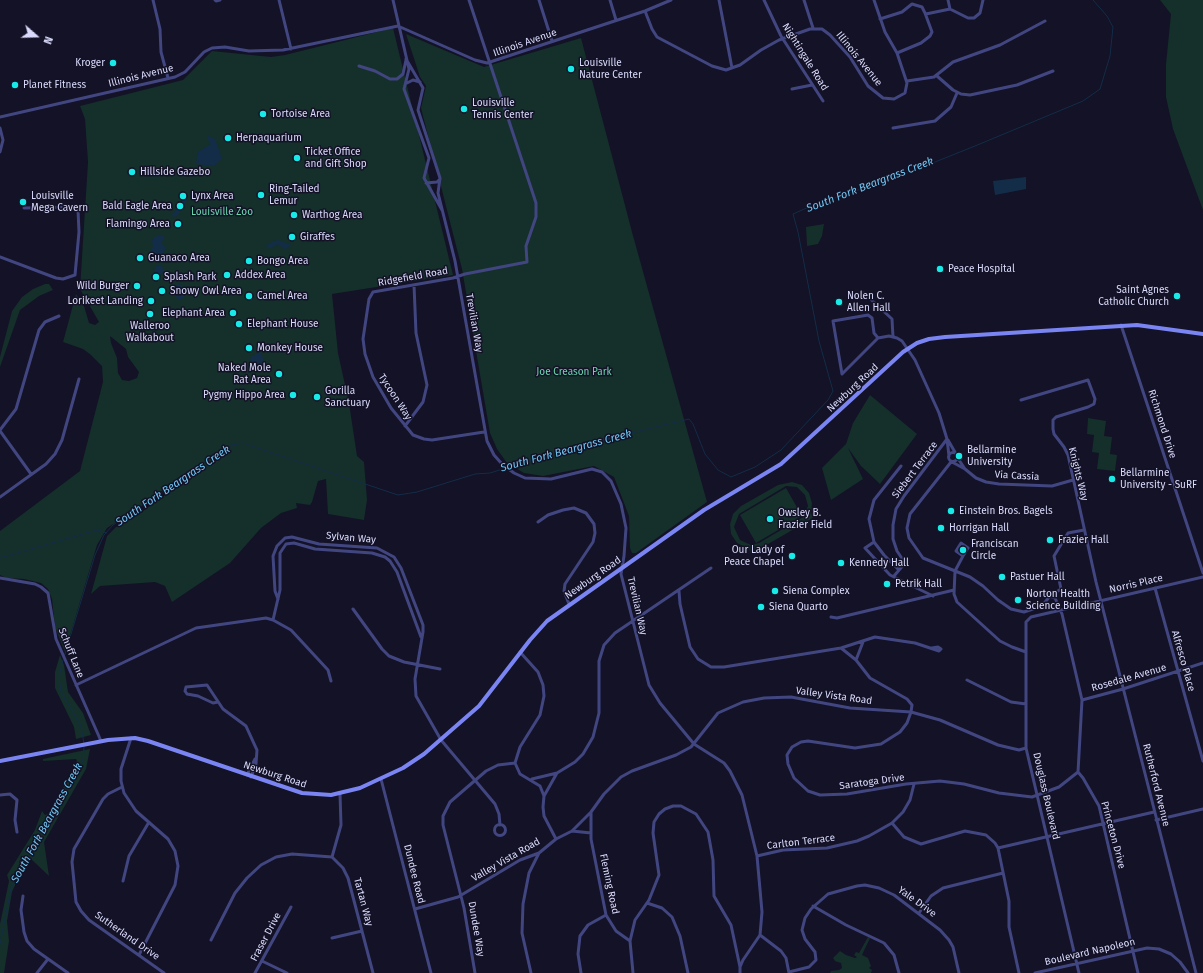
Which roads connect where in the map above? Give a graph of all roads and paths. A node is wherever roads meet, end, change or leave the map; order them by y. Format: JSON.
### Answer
{"nodes":[{"id":1,"x":153,"y":0,"type":"edge"},
{"id":2,"x":215,"y":0,"type":"edge"},
{"id":3,"x":220,"y":0,"type":"edge"},
{"id":4,"x":279,"y":0,"type":"edge"},
{"id":5,"x":393,"y":0,"type":"edge"},
{"id":6,"x":469,"y":0,"type":"edge"},
{"id":7,"x":539,"y":0,"type":"edge"},
{"id":8,"x":610,"y":0,"type":"edge"},
{"id":9,"x":671,"y":0,"type":"edge"},
{"id":10,"x":718,"y":0,"type":"edge"},
{"id":11,"x":764,"y":0,"type":"edge"},
{"id":12,"x":804,"y":0,"type":"edge"},
{"id":13,"x":874,"y":0,"type":"edge"},
{"id":14,"x":948,"y":0,"type":"edge"},
{"id":15,"x":983,"y":0,"type":"edge"},
{"id":16,"x":950,"y":9,"type":"junction"},
{"id":17,"x":645,"y":11,"type":"junction"},
{"id":18,"x":926,"y":14,"type":"junction"},
{"id":19,"x":880,"y":19,"type":"junction"},
{"id":20,"x":616,"y":20,"type":"junction"},
{"id":21,"x":1045,"y":21,"type":"dead end"},
{"id":22,"x":398,"y":26,"type":"junction"},
{"id":23,"x":813,"y":28,"type":"junction"},
{"id":24,"x":783,"y":39,"type":"junction"},
{"id":25,"x":552,"y":41,"type":"junction"},
{"id":26,"x":291,"y":49,"type":"junction"},
{"id":27,"x":897,"y":52,"type":"junction"},
{"id":28,"x":406,"y":59,"type":"junction"},
{"id":29,"x":490,"y":62,"type":"junction"},
{"id":30,"x":359,"y":66,"type":"dead end"},
{"id":31,"x":732,"y":68,"type":"junction"},
{"id":32,"x":1053,"y":71,"type":"dead end"},
{"id":33,"x":937,"y":76,"type":"junction"},
{"id":34,"x":168,"y":78,"type":"junction"},
{"id":35,"x":907,"y":81,"type":"junction"},
{"id":36,"x":420,"y":82,"type":"junction"},
{"id":37,"x":406,"y":83,"type":"junction"},
{"id":38,"x":812,"y":85,"type":"junction"},
{"id":39,"x":792,"y":89,"type":"dead end"},
{"id":40,"x":957,"y":93,"type":"junction"},
{"id":41,"x":823,"y":101,"type":"dead end"},
{"id":42,"x":0,"y":117,"type":"edge"},
{"id":43,"x":0,"y":128,"type":"edge"},
{"id":44,"x":893,"y":128,"type":"dead end"},
{"id":45,"x":0,"y":152,"type":"edge"},
{"id":46,"x":440,"y":178,"type":"junction"},
{"id":47,"x":426,"y":183,"type":"junction"},
{"id":48,"x":24,"y":208,"type":"dead end"},
{"id":49,"x":444,"y":214,"type":"junction"},
{"id":50,"x":0,"y":257,"type":"edge"},
{"id":51,"x":458,"y":277,"type":"junction"},
{"id":52,"x":414,"y":285,"type":"junction"},
{"id":53,"x":371,"y":294,"type":"joint"},
{"id":54,"x":864,"y":294,"type":"dead end"},
{"id":55,"x":59,"y":316,"type":"dead end"},
{"id":56,"x":1121,"y":325,"type":"junction"},
{"id":57,"x":1203,"y":334,"type":"edge"},
{"id":58,"x":893,"y":336,"type":"junction"},
{"id":59,"x":878,"y":338,"type":"junction"},
{"id":60,"x":907,"y":349,"type":"junction"},
{"id":61,"x":79,"y":379,"type":"dead end"},
{"id":62,"x":1021,"y":400,"type":"dead end"},
{"id":63,"x":405,"y":426,"type":"junction"},
{"id":64,"x":0,"y":431,"type":"edge"},
{"id":65,"x":484,"y":432,"type":"junction"},
{"id":66,"x":947,"y":439,"type":"junction"},
{"id":67,"x":949,"y":456,"type":"junction"},
{"id":68,"x":957,"y":456,"type":"junction"},
{"id":69,"x":951,"y":462,"type":"junction"},
{"id":70,"x":901,"y":466,"type":"dead end"},
{"id":71,"x":965,"y":469,"type":"junction"},
{"id":72,"x":31,"y":474,"type":"junction"},
{"id":73,"x":1073,"y":480,"type":"junction"},
{"id":74,"x":0,"y":497,"type":"edge"},
{"id":75,"x":538,"y":522,"type":"dead end"},
{"id":76,"x":1084,"y":530,"type":"junction"},
{"id":77,"x":300,"y":539,"type":"junction"},
{"id":78,"x":874,"y":542,"type":"junction"},
{"id":79,"x":299,"y":544,"type":"junction"},
{"id":80,"x":963,"y":556,"type":"dead end"},
{"id":81,"x":622,"y":568,"type":"junction"},
{"id":82,"x":710,"y":568,"type":"dead end"},
{"id":83,"x":899,"y":570,"type":"junction"},
{"id":84,"x":955,"y":571,"type":"junction"},
{"id":85,"x":1203,"y":573,"type":"edge"},
{"id":86,"x":894,"y":576,"type":"junction"},
{"id":87,"x":1203,"y":577,"type":"edge"},
{"id":88,"x":0,"y":578,"type":"edge"},
{"id":89,"x":1155,"y":588,"type":"junction"},
{"id":90,"x":954,"y":590,"type":"junction"},
{"id":91,"x":679,"y":591,"type":"junction"},
{"id":92,"x":933,"y":596,"type":"junction"},
{"id":93,"x":1050,"y":596,"type":"junction"},
{"id":94,"x":278,"y":599,"type":"junction"},
{"id":95,"x":1101,"y":600,"type":"junction"},
{"id":96,"x":569,"y":604,"type":"junction"},
{"id":97,"x":353,"y":609,"type":"dead end"},
{"id":98,"x":1061,"y":610,"type":"junction"},
{"id":99,"x":419,"y":613,"type":"junction"},
{"id":100,"x":414,"y":615,"type":"junction"},
{"id":101,"x":831,"y":617,"type":"dead end"},
{"id":102,"x":273,"y":620,"type":"junction"},
{"id":103,"x":1027,"y":620,"type":"joint"},
{"id":104,"x":632,"y":623,"type":"junction"},
{"id":105,"x":421,"y":637,"type":"junction"},
{"id":106,"x":862,"y":642,"type":"junction"},
{"id":107,"x":841,"y":648,"type":"junction"},
{"id":108,"x":932,"y":648,"type":"dead end"},
{"id":109,"x":520,"y":652,"type":"junction"},
{"id":110,"x":1026,"y":652,"type":"junction"},
{"id":111,"x":856,"y":660,"type":"junction"},
{"id":112,"x":1203,"y":663,"type":"edge"},
{"id":113,"x":417,"y":665,"type":"junction"},
{"id":114,"x":440,"y":668,"type":"dead end"},
{"id":115,"x":1178,"y":672,"type":"junction"},
{"id":116,"x":966,"y":680,"type":"dead end"},
{"id":117,"x":331,"y":681,"type":"dead end"},
{"id":118,"x":76,"y":685,"type":"junction"},
{"id":119,"x":1123,"y":690,"type":"junction"},
{"id":120,"x":1082,"y":700,"type":"junction"},
{"id":121,"x":218,"y":702,"type":"junction"},
{"id":122,"x":1026,"y":704,"type":"junction"},
{"id":123,"x":911,"y":712,"type":"junction"},
{"id":124,"x":131,"y":738,"type":"junction"},
{"id":125,"x":441,"y":740,"type":"junction"},
{"id":126,"x":101,"y":741,"type":"junction"},
{"id":127,"x":694,"y":744,"type":"junction"},
{"id":128,"x":1026,"y":748,"type":"junction"},
{"id":129,"x":0,"y":761,"type":"edge"},
{"id":130,"x":1203,"y":761,"type":"edge"},
{"id":131,"x":515,"y":763,"type":"junction"},
{"id":132,"x":1078,"y":772,"type":"junction"},
{"id":133,"x":557,"y":773,"type":"junction"},
{"id":134,"x":249,"y":776,"type":"junction"},
{"id":135,"x":381,"y":779,"type":"junction"},
{"id":136,"x":530,"y":779,"type":"junction"},
{"id":137,"x":475,"y":781,"type":"junction"},
{"id":138,"x":914,"y":784,"type":"junction"},
{"id":139,"x":122,"y":787,"type":"junction"},
{"id":140,"x":340,"y":794,"type":"junction"},
{"id":141,"x":0,"y":795,"type":"edge"},
{"id":142,"x":544,"y":796,"type":"junction"},
{"id":143,"x":1037,"y":796,"type":"junction"},
{"id":144,"x":1203,"y":809,"type":"edge"},
{"id":145,"x":591,"y":812,"type":"junction"},
{"id":146,"x":1154,"y":812,"type":"junction"},
{"id":147,"x":1156,"y":820,"type":"junction"},
{"id":148,"x":149,"y":822,"type":"junction"},
{"id":149,"x":892,"y":823,"type":"junction"},
{"id":150,"x":1104,"y":824,"type":"junction"},
{"id":151,"x":500,"y":825,"type":"dead end"},
{"id":152,"x":572,"y":831,"type":"junction"},
{"id":153,"x":17,"y":832,"type":"dead end"},
{"id":154,"x":591,"y":833,"type":"junction"},
{"id":155,"x":1047,"y":837,"type":"junction"},
{"id":156,"x":556,"y":839,"type":"junction"},
{"id":157,"x":998,"y":848,"type":"junction"},
{"id":158,"x":539,"y":853,"type":"junction"},
{"id":159,"x":756,"y":856,"type":"junction"},
{"id":160,"x":332,"y":857,"type":"junction"},
{"id":161,"x":1003,"y":873,"type":"junction"},
{"id":162,"x":123,"y":881,"type":"dead end"},
{"id":163,"x":462,"y":895,"type":"junction"},
{"id":164,"x":23,"y":896,"type":"dead end"},
{"id":165,"x":647,"y":903,"type":"junction"},
{"id":166,"x":813,"y":906,"type":"junction"},
{"id":167,"x":291,"y":907,"type":"dead end"},
{"id":168,"x":415,"y":909,"type":"junction"},
{"id":169,"x":919,"y":913,"type":"junction"},
{"id":170,"x":606,"y":915,"type":"junction"},
{"id":171,"x":362,"y":931,"type":"junction"},
{"id":172,"x":760,"y":935,"type":"junction"},
{"id":173,"x":332,"y":938,"type":"dead end"},
{"id":174,"x":211,"y":940,"type":"dead end"},
{"id":175,"x":630,"y":941,"type":"junction"},
{"id":176,"x":1132,"y":950,"type":"junction"},
{"id":177,"x":139,"y":955,"type":"junction"},
{"id":178,"x":48,"y":959,"type":"junction"},
{"id":179,"x":262,"y":960,"type":"junction"},
{"id":180,"x":1076,"y":963,"type":"junction"},
{"id":181,"x":740,"y":967,"type":"junction"},
{"id":182,"x":789,"y":972,"type":"edge"},
{"id":183,"x":37,"y":973,"type":"edge"},
{"id":184,"x":68,"y":973,"type":"edge"},
{"id":185,"x":164,"y":973,"type":"edge"},
{"id":186,"x":255,"y":973,"type":"edge"},
{"id":187,"x":287,"y":973,"type":"edge"},
{"id":188,"x":373,"y":973,"type":"edge"},
{"id":189,"x":431,"y":973,"type":"edge"},
{"id":190,"x":475,"y":973,"type":"edge"},
{"id":191,"x":531,"y":973,"type":"edge"},
{"id":192,"x":581,"y":973,"type":"edge"},
{"id":193,"x":633,"y":973,"type":"edge"},
{"id":194,"x":688,"y":973,"type":"edge"},
{"id":195,"x":740,"y":973,"type":"edge"},
{"id":196,"x":899,"y":973,"type":"edge"},
{"id":197,"x":959,"y":973,"type":"edge"},
{"id":198,"x":1019,"y":973,"type":"edge"},
{"id":199,"x":1035,"y":973,"type":"edge"},
{"id":200,"x":1078,"y":973,"type":"edge"},
{"id":201,"x":1138,"y":973,"type":"edge"},
{"id":202,"x":1188,"y":973,"type":"edge"},
{"id":203,"x":1196,"y":973,"type":"edge"}],
"edges":[{"from":1,"to":34,"type":"street"},
{"from":2,"to":3,"type":"street"},
{"from":4,"to":26,"type":"street"},
{"from":5,"to":22,"type":"street"},
{"from":6,"to":29,"type":"street"},
{"from":7,"to":25,"type":"street"},
{"from":8,"to":20,"type":"street"},
{"from":9,"to":17,"type":"street","name":"Illinois Avenue"},
{"from":10,"to":31,"type":"street"},
{"from":11,"to":24,"type":"street","name":"Nightingale Road"},
{"from":12,"to":23,"type":"street"},
{"from":13,"to":19,"type":"street"},
{"from":14,"to":16,"type":"street"},
{"from":15,"to":16,"type":"street"},
{"from":16,"to":18,"type":"street"},
{"from":17,"to":20,"type":"street","name":"Illinois Avenue"},
{"from":17,"to":31,"type":"street"},
{"from":18,"to":19,"type":"street"},
{"from":18,"to":27,"type":"street"},
{"from":19,"to":27,"type":"street"},
{"from":20,"to":25,"type":"street","name":"Illinois Avenue"},
{"from":21,"to":33,"type":"street"},
{"from":22,"to":26,"type":"street","name":"Illinois Avenue"},
{"from":22,"to":28,"type":"street"},
{"from":22,"to":29,"type":"street","name":"Illinois Avenue"},
{"from":23,"to":24,"type":"street"},
{"from":23,"to":35,"type":"street","name":"Illinois Avenue"},
{"from":24,"to":31,"type":"street"},
{"from":24,"to":38,"type":"street","name":"Nightingale Road"},
{"from":25,"to":29,"type":"street","name":"Illinois Avenue"},
{"from":26,"to":34,"type":"street","name":"Illinois Avenue"},
{"from":27,"to":35,"type":"street"},
{"from":28,"to":30,"type":"street"},
{"from":28,"to":36,"type":"street"},
{"from":28,"to":37,"type":"street"},
{"from":29,"to":51,"type":"street","name":"Ridgefield Road"},
{"from":32,"to":40,"type":"street"},
{"from":33,"to":35,"type":"street"},
{"from":33,"to":40,"type":"street"},
{"from":34,"to":42,"type":"street","name":"Illinois Avenue"},
{"from":36,"to":37,"type":"street"},
{"from":36,"to":46,"type":"street","name":"Trevilian Way"},
{"from":37,"to":47,"type":"street"},
{"from":38,"to":39,"type":"street"},
{"from":38,"to":41,"type":"street","name":"Nightingale Road"},
{"from":40,"to":44,"type":"street"},
{"from":43,"to":45,"type":"street"},
{"from":46,"to":47,"type":"street"},
{"from":46,"to":49,"type":"street","name":"Trevilian Way"},
{"from":47,"to":49,"type":"street","name":"Trevilian Way"},
{"from":48,"to":50,"type":"street"},
{"from":49,"to":51,"type":"street","name":"Trevilian Way"},
{"from":51,"to":52,"type":"street","name":"Ridgefield Road"},
{"from":51,"to":65,"type":"street","name":"Trevilian Way"},
{"from":52,"to":53,"type":"street","name":"Ridgefield Road"},
{"from":52,"to":63,"type":"street"},
{"from":53,"to":63,"type":"street","name":"Tycoon Way"},
{"from":54,"to":58,"type":"street"},
{"from":55,"to":64,"type":"street"},
{"from":56,"to":57,"type":"main road","name":"Newburg Road"},
{"from":56,"to":60,"type":"main road","name":"Newburg Road"},
{"from":56,"to":85,"type":"street","name":"Richmond Drive"},
{"from":58,"to":59,"type":"street"},
{"from":58,"to":60,"type":"street"},
{"from":59,"to":59,"type":"street"},
{"from":60,"to":66,"type":"street"},
{"from":60,"to":81,"type":"main road","name":"Newburg Road"},
{"from":61,"to":72,"type":"street"},
{"from":62,"to":73,"type":"street","name":"Knights Way"},
{"from":63,"to":65,"type":"street","name":"Tycoon Way"},
{"from":64,"to":72,"type":"street"},
{"from":65,"to":81,"type":"street","name":"Trevilian Way"},
{"from":66,"to":67,"type":"street"},
{"from":66,"to":68,"type":"street","name":"Via Cassia"},
{"from":66,"to":83,"type":"street","name":"Siebert Terrace"},
{"from":67,"to":68,"type":"street"},
{"from":67,"to":69,"type":"street"},
{"from":68,"to":69,"type":"street"},
{"from":68,"to":71,"type":"street","name":"Via Cassia"},
{"from":69,"to":71,"type":"street","name":"Via Cassia"},
{"from":69,"to":84,"type":"street"},
{"from":70,"to":78,"type":"street"},
{"from":71,"to":73,"type":"street","name":"Via Cassia"},
{"from":72,"to":74,"type":"street"},
{"from":73,"to":76,"type":"street","name":"Knights Way"},
{"from":75,"to":96,"type":"street"},
{"from":76,"to":93,"type":"street"},
{"from":76,"to":95,"type":"street","name":"Knights Way"},
{"from":77,"to":79,"type":"street"},
{"from":77,"to":94,"type":"street","name":"Sylvan Way"},
{"from":77,"to":99,"type":"street","name":"Sylvan Way"},
{"from":78,"to":83,"type":"street"},
{"from":78,"to":86,"type":"street"},
{"from":79,"to":94,"type":"street","name":"Sylvan Way"},
{"from":79,"to":100,"type":"street","name":"Sylvan Way"},
{"from":80,"to":84,"type":"street"},
{"from":81,"to":96,"type":"main road","name":"Newburg Road"},
{"from":81,"to":104,"type":"street","name":"Trevilian Way"},
{"from":82,"to":91,"type":"street"},
{"from":83,"to":86,"type":"street"},
{"from":84,"to":90,"type":"street"},
{"from":84,"to":93,"type":"street"},
{"from":86,"to":92,"type":"street"},
{"from":87,"to":89,"type":"street","name":"Norris Place"},
{"from":88,"to":118,"type":"street","name":"Schuff Lane"},
{"from":89,"to":95,"type":"street","name":"Norris Place"},
{"from":89,"to":115,"type":"street","name":"Alfresco Place"},
{"from":90,"to":92,"type":"street"},
{"from":90,"to":110,"type":"street"},
{"from":91,"to":104,"type":"street"},
{"from":91,"to":107,"type":"street"},
{"from":92,"to":101,"type":"street"},
{"from":93,"to":98,"type":"street"},
{"from":94,"to":102,"type":"street","name":"Sylvan Way"},
{"from":95,"to":98,"type":"street","name":"Norris Place"},
{"from":95,"to":119,"type":"street","name":"Rutherford Avenue"},
{"from":96,"to":109,"type":"main road","name":"Newburg Road"},
{"from":97,"to":113,"type":"street"},
{"from":98,"to":103,"type":"street","name":"Norris Place"},
{"from":98,"to":120,"type":"street"},
{"from":99,"to":100,"type":"street"},
{"from":99,"to":105,"type":"street","name":"Sylvan Way"},
{"from":100,"to":105,"type":"street","name":"Sylvan Way"},
{"from":102,"to":117,"type":"street"},
{"from":102,"to":118,"type":"street"},
{"from":103,"to":110,"type":"street","name":"Douglass Boulevard"},
{"from":104,"to":127,"type":"street","name":"Trevilian Way"},
{"from":104,"to":133,"type":"street"},
{"from":105,"to":113,"type":"street","name":"Sylvan Way"},
{"from":106,"to":107,"type":"street"},
{"from":106,"to":108,"type":"street"},
{"from":106,"to":111,"type":"street"},
{"from":107,"to":111,"type":"street"},
{"from":109,"to":125,"type":"main road","name":"Newburg Road"},
{"from":109,"to":131,"type":"street"},
{"from":110,"to":122,"type":"street","name":"Douglass Boulevard"},
{"from":111,"to":123,"type":"street"},
{"from":112,"to":115,"type":"street","name":"Rosedale Avenue"},
{"from":113,"to":114,"type":"street"},
{"from":113,"to":125,"type":"street","name":"Sylvan Way"},
{"from":115,"to":119,"type":"street","name":"Rosedale Avenue"},
{"from":115,"to":130,"type":"street","name":"Alfresco Place"},
{"from":116,"to":122,"type":"street"},
{"from":118,"to":126,"type":"street","name":"Schuff Lane"},
{"from":119,"to":120,"type":"street","name":"Rosedale Avenue"},
{"from":119,"to":146,"type":"street","name":"Rutherford Avenue"},
{"from":120,"to":132,"type":"street"},
{"from":121,"to":121,"type":"street"},
{"from":121,"to":134,"type":"street"},
{"from":122,"to":128,"type":"street","name":"Douglass Boulevard"},
{"from":123,"to":127,"type":"street","name":"Valley Vista Road"},
{"from":123,"to":128,"type":"street","name":"Valley Vista Road"},
{"from":123,"to":138,"type":"street","name":"Saratoga Drive"},
{"from":124,"to":126,"type":"main road","name":"Newburg Road"},
{"from":124,"to":134,"type":"main road","name":"Newburg Road"},
{"from":124,"to":139,"type":"street"},
{"from":125,"to":135,"type":"main road","name":"Newburg Road"},
{"from":125,"to":137,"type":"street","name":"Sylvan Way"},
{"from":126,"to":129,"type":"main road","name":"Newburg Road"},
{"from":127,"to":145,"type":"street","name":"Valley Vista Road"},
{"from":127,"to":159,"type":"street","name":"Trevilian Way"},
{"from":128,"to":143,"type":"street","name":"Douglass Boulevard"},
{"from":131,"to":136,"type":"street"},
{"from":131,"to":137,"type":"street","name":"Dundee Way"},
{"from":132,"to":143,"type":"street","name":"Saratoga Drive"},
{"from":132,"to":150,"type":"street","name":"Princeton Drive"},
{"from":133,"to":136,"type":"street"},
{"from":133,"to":142,"type":"street"},
{"from":134,"to":140,"type":"main road","name":"Newburg Road"},
{"from":135,"to":140,"type":"main road","name":"Newburg Road"},
{"from":135,"to":168,"type":"street","name":"Dundee Road"},
{"from":136,"to":142,"type":"street"},
{"from":137,"to":151,"type":"street","name":"Sylvan Way"},
{"from":137,"to":163,"type":"street","name":"Dundee Way"},
{"from":138,"to":143,"type":"street","name":"Saratoga Drive"},
{"from":138,"to":149,"type":"street","name":"Carlton Terrace"},
{"from":139,"to":148,"type":"street"},
{"from":139,"to":177,"type":"street","name":"Sutherland Drive"},
{"from":140,"to":160,"type":"street"},
{"from":141,"to":153,"type":"street"},
{"from":142,"to":156,"type":"street"},
{"from":143,"to":155,"type":"street","name":"Douglass Boulevard"},
{"from":144,"to":147,"type":"street"},
{"from":145,"to":152,"type":"street","name":"Valley Vista Road"},
{"from":145,"to":154,"type":"street","name":"Fleming Road"},
{"from":146,"to":147,"type":"street","name":"Rutherford Avenue"},
{"from":146,"to":150,"type":"street"},
{"from":147,"to":203,"type":"street","name":"Rutherford Avenue"},
{"from":148,"to":162,"type":"street"},
{"from":148,"to":177,"type":"street"},
{"from":149,"to":157,"type":"street"},
{"from":149,"to":159,"type":"street","name":"Carlton Terrace"},
{"from":150,"to":155,"type":"street"},
{"from":150,"to":176,"type":"street","name":"Princeton Drive"},
{"from":152,"to":154,"type":"street"},
{"from":152,"to":156,"type":"street","name":"Valley Vista Road"},
{"from":154,"to":170,"type":"street","name":"Fleming Road"},
{"from":155,"to":157,"type":"street"},
{"from":155,"to":180,"type":"street","name":"Douglass Boulevard"},
{"from":156,"to":158,"type":"street","name":"Valley Vista Road"},
{"from":157,"to":161,"type":"street"},
{"from":158,"to":163,"type":"street","name":"Valley Vista Road"},
{"from":158,"to":191,"type":"street"},
{"from":159,"to":172,"type":"street","name":"Trevilian Way"},
{"from":160,"to":171,"type":"street","name":"Tartan Way"},
{"from":160,"to":174,"type":"street"},
{"from":161,"to":169,"type":"street"},
{"from":161,"to":198,"type":"street"},
{"from":163,"to":168,"type":"street","name":"Valley Vista Road"},
{"from":163,"to":190,"type":"street","name":"Dundee Way"},
{"from":164,"to":178,"type":"street"},
{"from":165,"to":175,"type":"street"},
{"from":165,"to":181,"type":"street"},
{"from":165,"to":194,"type":"street"},
{"from":166,"to":169,"type":"street","name":"Yale Drive"},
{"from":166,"to":182,"type":"street","name":"Yale Drive"},
{"from":166,"to":196,"type":"street"},
{"from":167,"to":179,"type":"street","name":"Fraser Drive"},
{"from":168,"to":189,"type":"street","name":"Dundee Road"},
{"from":169,"to":197,"type":"street","name":"Yale Drive"},
{"from":170,"to":175,"type":"street","name":"Fleming Road"},
{"from":170,"to":192,"type":"street"},
{"from":171,"to":173,"type":"street"},
{"from":171,"to":188,"type":"street","name":"Tartan Way"},
{"from":172,"to":181,"type":"street","name":"Trevilian Way"},
{"from":172,"to":182,"type":"street"},
{"from":175,"to":193,"type":"street"},
{"from":176,"to":180,"type":"street","name":"Boulevard Napoleon"},
{"from":176,"to":201,"type":"street","name":"Princeton Drive"},
{"from":176,"to":202,"type":"street","name":"Boulevard Napoleon"},
{"from":177,"to":185,"type":"street","name":"Sutherland Drive"},
{"from":178,"to":183,"type":"street"},
{"from":178,"to":184,"type":"street"},
{"from":179,"to":186,"type":"street","name":"Fraser Drive"},
{"from":179,"to":187,"type":"street"},
{"from":180,"to":199,"type":"street","name":"Boulevard Napoleon"},
{"from":180,"to":200,"type":"street","name":"Douglass Boulevard"},
{"from":181,"to":195,"type":"street"}]}
